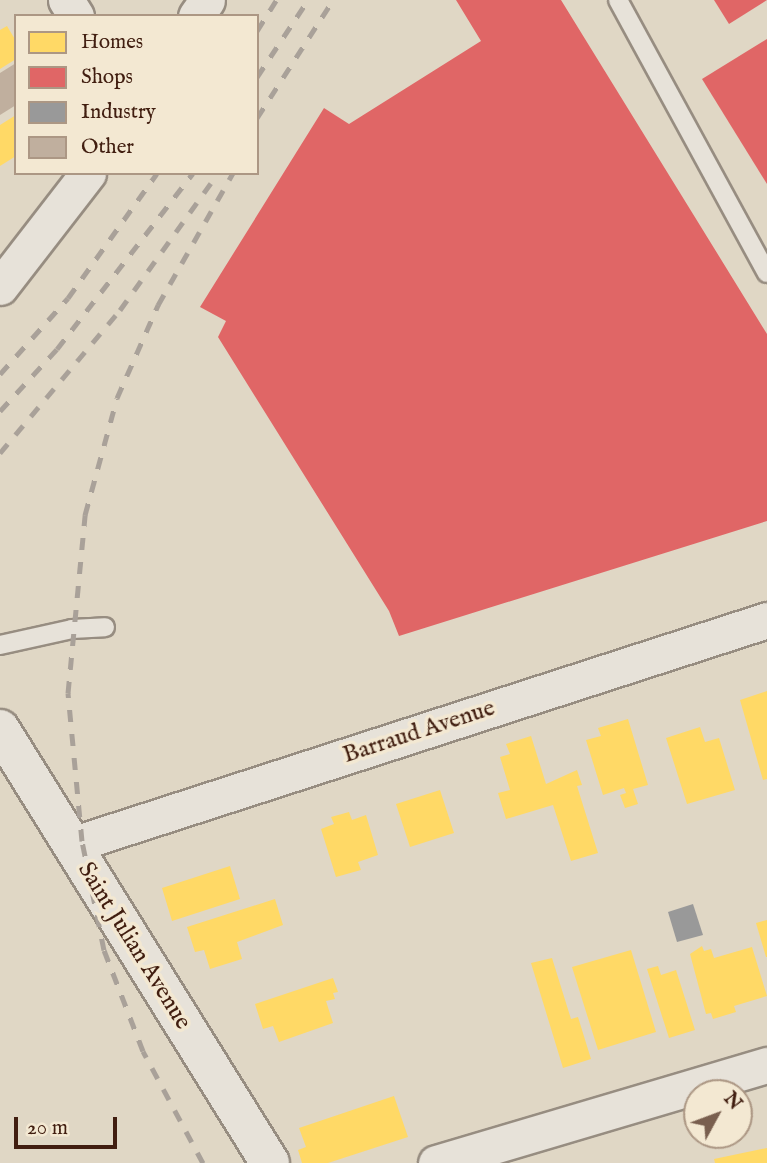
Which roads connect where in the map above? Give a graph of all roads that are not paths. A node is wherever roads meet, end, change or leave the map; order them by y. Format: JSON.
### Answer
{"nodes":[{"id":1,"x":618,"y":0,"type":"edge"},
{"id":2,"x":86,"y":175,"type":"edge"},
{"id":3,"x":767,"y":273,"type":"edge"},
{"id":4,"x":0,"y":287,"type":"edge"},
{"id":5,"x":767,"y":620,"type":"edge"},
{"id":6,"x":105,"y":627,"type":"dead end"},
{"id":7,"x":0,"y":645,"type":"edge"},
{"id":8,"x":0,"y":729,"type":"edge"},
{"id":9,"x":71,"y":845,"type":"junction"},
{"id":10,"x":767,"y":1065,"type":"edge"},
{"id":11,"x":270,"y":1163,"type":"edge"},
{"id":12,"x":436,"y":1163,"type":"edge"}],
"edges":[{"from":1,"to":3,"type":"lane"},
{"from":2,"to":4,"type":"street"},
{"from":5,"to":9,"type":"street","name":"Barraud Avenue"},
{"from":6,"to":7,"type":"lane"},
{"from":8,"to":9,"type":"street","name":"Saint Julian Avenue"},
{"from":9,"to":11,"type":"street","name":"Saint Julian Avenue"},
{"from":10,"to":12,"type":"street"}]}
